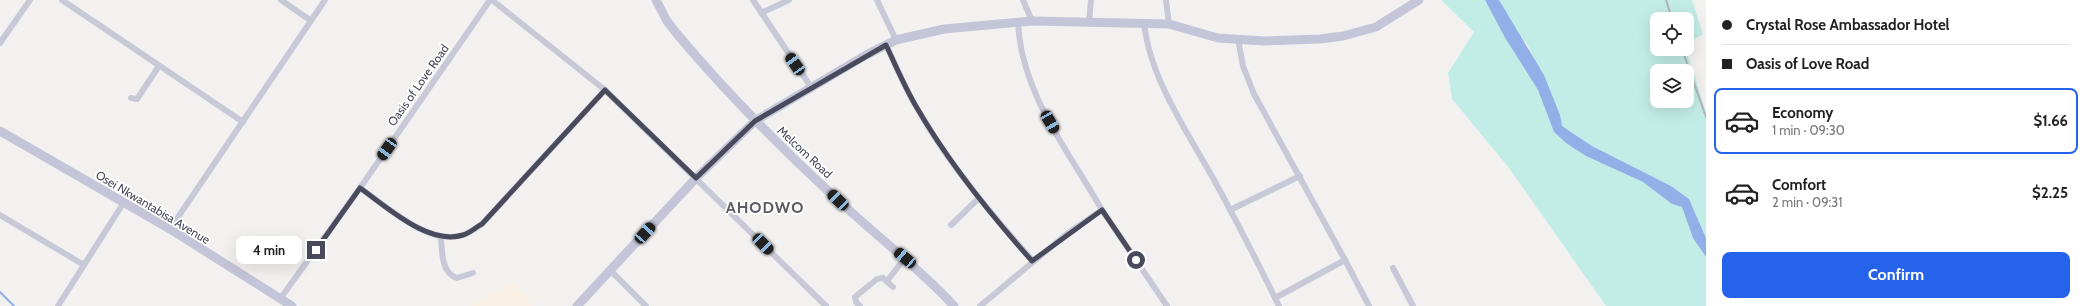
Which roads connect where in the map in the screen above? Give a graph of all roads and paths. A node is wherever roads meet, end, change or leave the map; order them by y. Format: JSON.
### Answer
{"nodes":[{"id":1,"x":30,"y":0,"type":"edge"},
{"id":2,"x":62,"y":0,"type":"edge"},
{"id":3,"x":280,"y":0,"type":"edge"},
{"id":4,"x":325,"y":0,"type":"edge"},
{"id":5,"x":491,"y":0,"type":"edge"},
{"id":6,"x":656,"y":0,"type":"edge"},
{"id":7,"x":753,"y":0,"type":"edge"},
{"id":8,"x":789,"y":0,"type":"edge"},
{"id":9,"x":877,"y":0,"type":"edge"},
{"id":10,"x":1023,"y":0,"type":"edge"},
{"id":11,"x":1092,"y":0,"type":"edge"},
{"id":12,"x":1166,"y":0,"type":"edge"},
{"id":13,"x":1419,"y":0,"type":"edge"},
{"id":14,"x":761,"y":13,"type":"junction"},
{"id":15,"x":310,"y":20,"type":"junction"},
{"id":16,"x":1032,"y":21,"type":"junction"},
{"id":17,"x":1018,"y":22,"type":"junction"},
{"id":18,"x":1089,"y":22,"type":"junction"},
{"id":19,"x":1144,"y":23,"type":"junction"},
{"id":20,"x":1169,"y":24,"type":"junction"},
{"id":21,"x":1238,"y":39,"type":"junction"},
{"id":22,"x":896,"y":40,"type":"junction"},
{"id":23,"x":0,"y":43,"type":"edge"},
{"id":24,"x":886,"y":45,"type":"junction"},
{"id":25,"x":159,"y":66,"type":"junction"},
{"id":26,"x":811,"y":87,"type":"junction"},
{"id":27,"x":605,"y":90,"type":"junction"},
{"id":28,"x":131,"y":98,"type":"dead end"},
{"id":29,"x":755,"y":121,"type":"junction"},
{"id":30,"x":243,"y":122,"type":"junction"},
{"id":31,"x":0,"y":132,"type":"edge"},
{"id":32,"x":1300,"y":176,"type":"junction"},
{"id":33,"x":696,"y":178,"type":"junction"},
{"id":34,"x":360,"y":188,"type":"junction"},
{"id":35,"x":979,"y":198,"type":"junction"},
{"id":36,"x":124,"y":202,"type":"junction"},
{"id":37,"x":1102,"y":210,"type":"junction"},
{"id":38,"x":1230,"y":210,"type":"junction"},
{"id":39,"x":0,"y":215,"type":"edge"},
{"id":40,"x":951,"y":225,"type":"dead end"},
{"id":41,"x":170,"y":229,"type":"junction"},
{"id":42,"x":441,"y":237,"type":"junction"},
{"id":43,"x":905,"y":258,"type":"junction"},
{"id":44,"x":1345,"y":260,"type":"junction"},
{"id":45,"x":1032,"y":261,"type":"junction"},
{"id":46,"x":84,"y":265,"type":"junction"},
{"id":47,"x":1393,"y":268,"type":"dead end"},
{"id":48,"x":610,"y":271,"type":"junction"},
{"id":49,"x":473,"y":273,"type":"dead end"},
{"id":50,"x":887,"y":281,"type":"junction"},
{"id":51,"x":893,"y":288,"type":"dead end"},
{"id":52,"x":1274,"y":298,"type":"junction"},
{"id":53,"x":280,"y":299,"type":"junction"},
{"id":54,"x":58,"y":306,"type":"edge"},
{"id":55,"x":292,"y":306,"type":"edge"},
{"id":56,"x":577,"y":306,"type":"edge"},
{"id":57,"x":646,"y":306,"type":"edge"},
{"id":58,"x":826,"y":306,"type":"edge"},
{"id":59,"x":860,"y":306,"type":"edge"},
{"id":60,"x":953,"y":306,"type":"edge"},
{"id":61,"x":980,"y":306,"type":"edge"},
{"id":62,"x":1167,"y":306,"type":"edge"},
{"id":63,"x":1278,"y":306,"type":"edge"},
{"id":64,"x":1369,"y":306,"type":"edge"},
{"id":65,"x":1413,"y":306,"type":"edge"}],
"edges":[{"from":1,"to":23,"type":"street"},
{"from":2,"to":25,"type":"street"},
{"from":3,"to":15,"type":"street"},
{"from":4,"to":15,"type":"street"},
{"from":5,"to":27,"type":"street"},
{"from":5,"to":34,"type":"street","name":"Oasis of Love Road"},
{"from":6,"to":29,"type":"main road","name":"Melcom Road"},
{"from":7,"to":14,"type":"street"},
{"from":8,"to":14,"type":"street"},
{"from":9,"to":22,"type":"street"},
{"from":10,"to":16,"type":"street"},
{"from":11,"to":18,"type":"street"},
{"from":12,"to":20,"type":"street"},
{"from":13,"to":21,"type":"main road"},
{"from":14,"to":26,"type":"street"},
{"from":15,"to":30,"type":"street"},
{"from":16,"to":17,"type":"main road"},
{"from":16,"to":18,"type":"main road"},
{"from":17,"to":22,"type":"main road"},
{"from":17,"to":37,"type":"street"},
{"from":18,"to":19,"type":"main road"},
{"from":19,"to":20,"type":"main road"},
{"from":19,"to":38,"type":"street"},
{"from":20,"to":21,"type":"main road"},
{"from":21,"to":32,"type":"street"},
{"from":22,"to":24,"type":"main road"},
{"from":24,"to":26,"type":"main road"},
{"from":24,"to":35,"type":"street"},
{"from":25,"to":28,"type":"street"},
{"from":25,"to":30,"type":"street"},
{"from":26,"to":29,"type":"main road"},
{"from":27,"to":33,"type":"street"},
{"from":27,"to":42,"type":"street"},
{"from":29,"to":33,"type":"main road"},
{"from":29,"to":43,"type":"main road","name":"Melcom Road"},
{"from":30,"to":41,"type":"street"},
{"from":31,"to":36,"type":"main road","name":"Osei Nkwantabisa Avenue"},
{"from":32,"to":38,"type":"street"},
{"from":32,"to":44,"type":"street"},
{"from":33,"to":48,"type":"main road"},
{"from":33,"to":58,"type":"street"},
{"from":34,"to":42,"type":"street"},
{"from":34,"to":53,"type":"street","name":"Oasis of Love Road"},
{"from":35,"to":40,"type":"street"},
{"from":35,"to":45,"type":"street"},
{"from":36,"to":41,"type":"main road","name":"Osei Nkwantabisa Avenue"},
{"from":36,"to":46,"type":"street"},
{"from":37,"to":45,"type":"street"},
{"from":37,"to":62,"type":"street"},
{"from":38,"to":52,"type":"street"},
{"from":39,"to":46,"type":"street"},
{"from":41,"to":53,"type":"main road","name":"Osei Nkwantabisa Avenue"},
{"from":42,"to":49,"type":"street"},
{"from":43,"to":50,"type":"street"},
{"from":43,"to":60,"type":"main road","name":"Melcom Road"},
{"from":44,"to":52,"type":"street"},
{"from":44,"to":64,"type":"street"},
{"from":45,"to":61,"type":"street"},
{"from":46,"to":54,"type":"street"},
{"from":47,"to":65,"type":"street"},
{"from":48,"to":56,"type":"main road"},
{"from":48,"to":57,"type":"street"},
{"from":50,"to":51,"type":"street"},
{"from":50,"to":59,"type":"street"},
{"from":52,"to":63,"type":"street"},
{"from":53,"to":55,"type":"main road","name":"Osei Nkwantabisa Avenue"}]}
